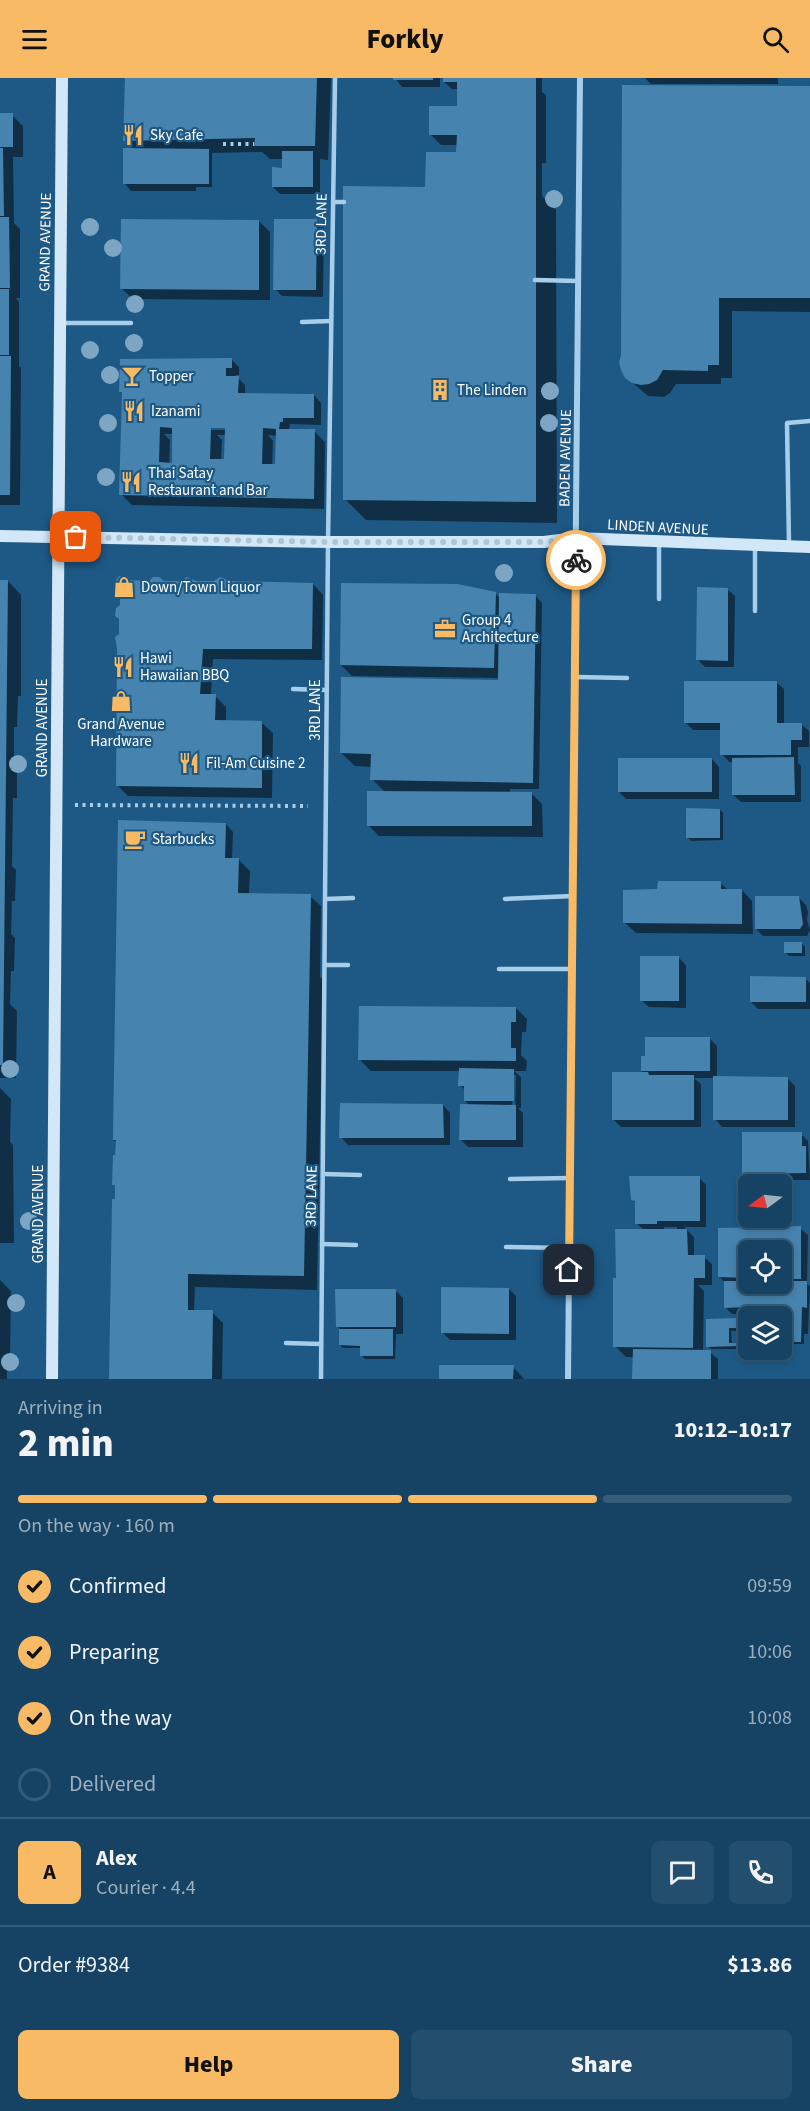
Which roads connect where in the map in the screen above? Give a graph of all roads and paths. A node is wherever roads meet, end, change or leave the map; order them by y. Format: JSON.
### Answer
{"nodes":[{"id":1,"x":62,"y":78,"type":"edge"},
{"id":2,"x":335,"y":78,"type":"edge"},
{"id":3,"x":580,"y":78,"type":"edge"},
{"id":4,"x":223,"y":144,"type":"dead end"},
{"id":5,"x":254,"y":144,"type":"dead end"},
{"id":6,"x":333,"y":202,"type":"junction"},
{"id":7,"x":344,"y":202,"type":"dead end"},
{"id":8,"x":535,"y":280,"type":"dead end"},
{"id":9,"x":578,"y":281,"type":"junction"},
{"id":10,"x":331,"y":321,"type":"junction"},
{"id":11,"x":302,"y":322,"type":"dead end"},
{"id":12,"x":131,"y":323,"type":"dead end"},
{"id":13,"x":60,"y":324,"type":"junction"},
{"id":14,"x":810,"y":421,"type":"edge"},
{"id":15,"x":0,"y":536,"type":"edge"},
{"id":16,"x":59,"y":537,"type":"junction"},
{"id":17,"x":576,"y":538,"type":"junction"},
{"id":18,"x":328,"y":542,"type":"junction"},
{"id":19,"x":659,"y":542,"type":"junction"},
{"id":20,"x":754,"y":546,"type":"junction"},
{"id":21,"x":789,"y":547,"type":"junction"},
{"id":22,"x":810,"y":547,"type":"edge"},
{"id":23,"x":659,"y":599,"type":"dead end"},
{"id":24,"x":755,"y":611,"type":"dead end"},
{"id":25,"x":574,"y":677,"type":"junction"},
{"id":26,"x":627,"y":678,"type":"dead end"},
{"id":27,"x":293,"y":689,"type":"dead end"},
{"id":28,"x":327,"y":690,"type":"junction"},
{"id":29,"x":57,"y":805,"type":"junction"},
{"id":30,"x":326,"y":806,"type":"junction"},
{"id":31,"x":573,"y":896,"type":"junction"},
{"id":32,"x":352,"y":898,"type":"dead end"},
{"id":33,"x":325,"y":899,"type":"junction"},
{"id":34,"x":505,"y":899,"type":"dead end"},
{"id":35,"x":325,"y":965,"type":"junction"},
{"id":36,"x":348,"y":965,"type":"dead end"},
{"id":37,"x":499,"y":969,"type":"dead end"},
{"id":38,"x":572,"y":969,"type":"junction"},
{"id":39,"x":323,"y":1174,"type":"junction"},
{"id":40,"x":360,"y":1175,"type":"dead end"},
{"id":41,"x":570,"y":1178,"type":"junction"},
{"id":42,"x":510,"y":1179,"type":"dead end"},
{"id":43,"x":322,"y":1244,"type":"junction"},
{"id":44,"x":356,"y":1245,"type":"dead end"},
{"id":45,"x":506,"y":1247,"type":"dead end"},
{"id":46,"x":569,"y":1248,"type":"junction"},
{"id":47,"x":286,"y":1343,"type":"dead end"},
{"id":48,"x":321,"y":1344,"type":"junction"},
{"id":49,"x":52,"y":1379,"type":"edge"},
{"id":50,"x":321,"y":1379,"type":"edge"},
{"id":51,"x":568,"y":1379,"type":"edge"}],
"edges":[{"from":1,"to":13,"type":"main road","name":"GRAND AVENUE"},
{"from":2,"to":6,"type":"lane","name":"3RD LANE"},
{"from":3,"to":9,"type":"street","name":"BADEN AVENUE"},
{"from":4,"to":5,"type":"path"},
{"from":6,"to":7,"type":"lane"},
{"from":6,"to":10,"type":"lane","name":"3RD LANE"},
{"from":8,"to":9,"type":"lane"},
{"from":9,"to":17,"type":"street","name":"BADEN AVENUE"},
{"from":10,"to":11,"type":"lane"},
{"from":10,"to":18,"type":"lane","name":"3RD LANE"},
{"from":12,"to":13,"type":"lane"},
{"from":13,"to":16,"type":"main road","name":"GRAND AVENUE"},
{"from":14,"to":21,"type":"lane"},
{"from":15,"to":16,"type":"main road","name":"LINDEN AVENUE"},
{"from":16,"to":18,"type":"main road","name":"LINDEN AVENUE"},
{"from":16,"to":29,"type":"main road","name":"GRAND AVENUE"},
{"from":17,"to":18,"type":"main road","name":"LINDEN AVENUE"},
{"from":17,"to":19,"type":"main road","name":"LINDEN AVENUE"},
{"from":17,"to":25,"type":"street","name":"BADEN AVENUE"},
{"from":18,"to":28,"type":"lane","name":"3RD LANE"},
{"from":19,"to":20,"type":"main road","name":"LINDEN AVENUE"},
{"from":19,"to":23,"type":"lane"},
{"from":20,"to":21,"type":"main road","name":"LINDEN AVENUE"},
{"from":20,"to":24,"type":"lane"},
{"from":21,"to":22,"type":"main road","name":"LINDEN AVENUE"},
{"from":25,"to":26,"type":"lane"},
{"from":25,"to":31,"type":"street","name":"BADEN AVENUE"},
{"from":27,"to":28,"type":"lane"},
{"from":28,"to":30,"type":"lane","name":"3RD LANE"},
{"from":29,"to":30,"type":"path"},
{"from":29,"to":49,"type":"main road","name":"GRAND AVENUE"},
{"from":30,"to":33,"type":"lane","name":"3RD LANE"},
{"from":31,"to":34,"type":"lane"},
{"from":31,"to":38,"type":"street","name":"BADEN AVENUE"},
{"from":32,"to":33,"type":"lane"},
{"from":33,"to":35,"type":"lane","name":"3RD LANE"},
{"from":35,"to":36,"type":"lane"},
{"from":35,"to":39,"type":"lane","name":"3RD LANE"},
{"from":37,"to":38,"type":"lane"},
{"from":38,"to":41,"type":"street","name":"BADEN AVENUE"},
{"from":39,"to":40,"type":"lane"},
{"from":39,"to":43,"type":"lane","name":"3RD LANE"},
{"from":41,"to":42,"type":"lane"},
{"from":41,"to":46,"type":"street","name":"BADEN AVENUE"},
{"from":43,"to":44,"type":"lane"},
{"from":43,"to":48,"type":"lane","name":"3RD LANE"},
{"from":45,"to":46,"type":"lane"},
{"from":46,"to":51,"type":"street","name":"BADEN AVENUE"},
{"from":47,"to":48,"type":"lane"},
{"from":48,"to":50,"type":"lane","name":"3RD LANE"}]}
